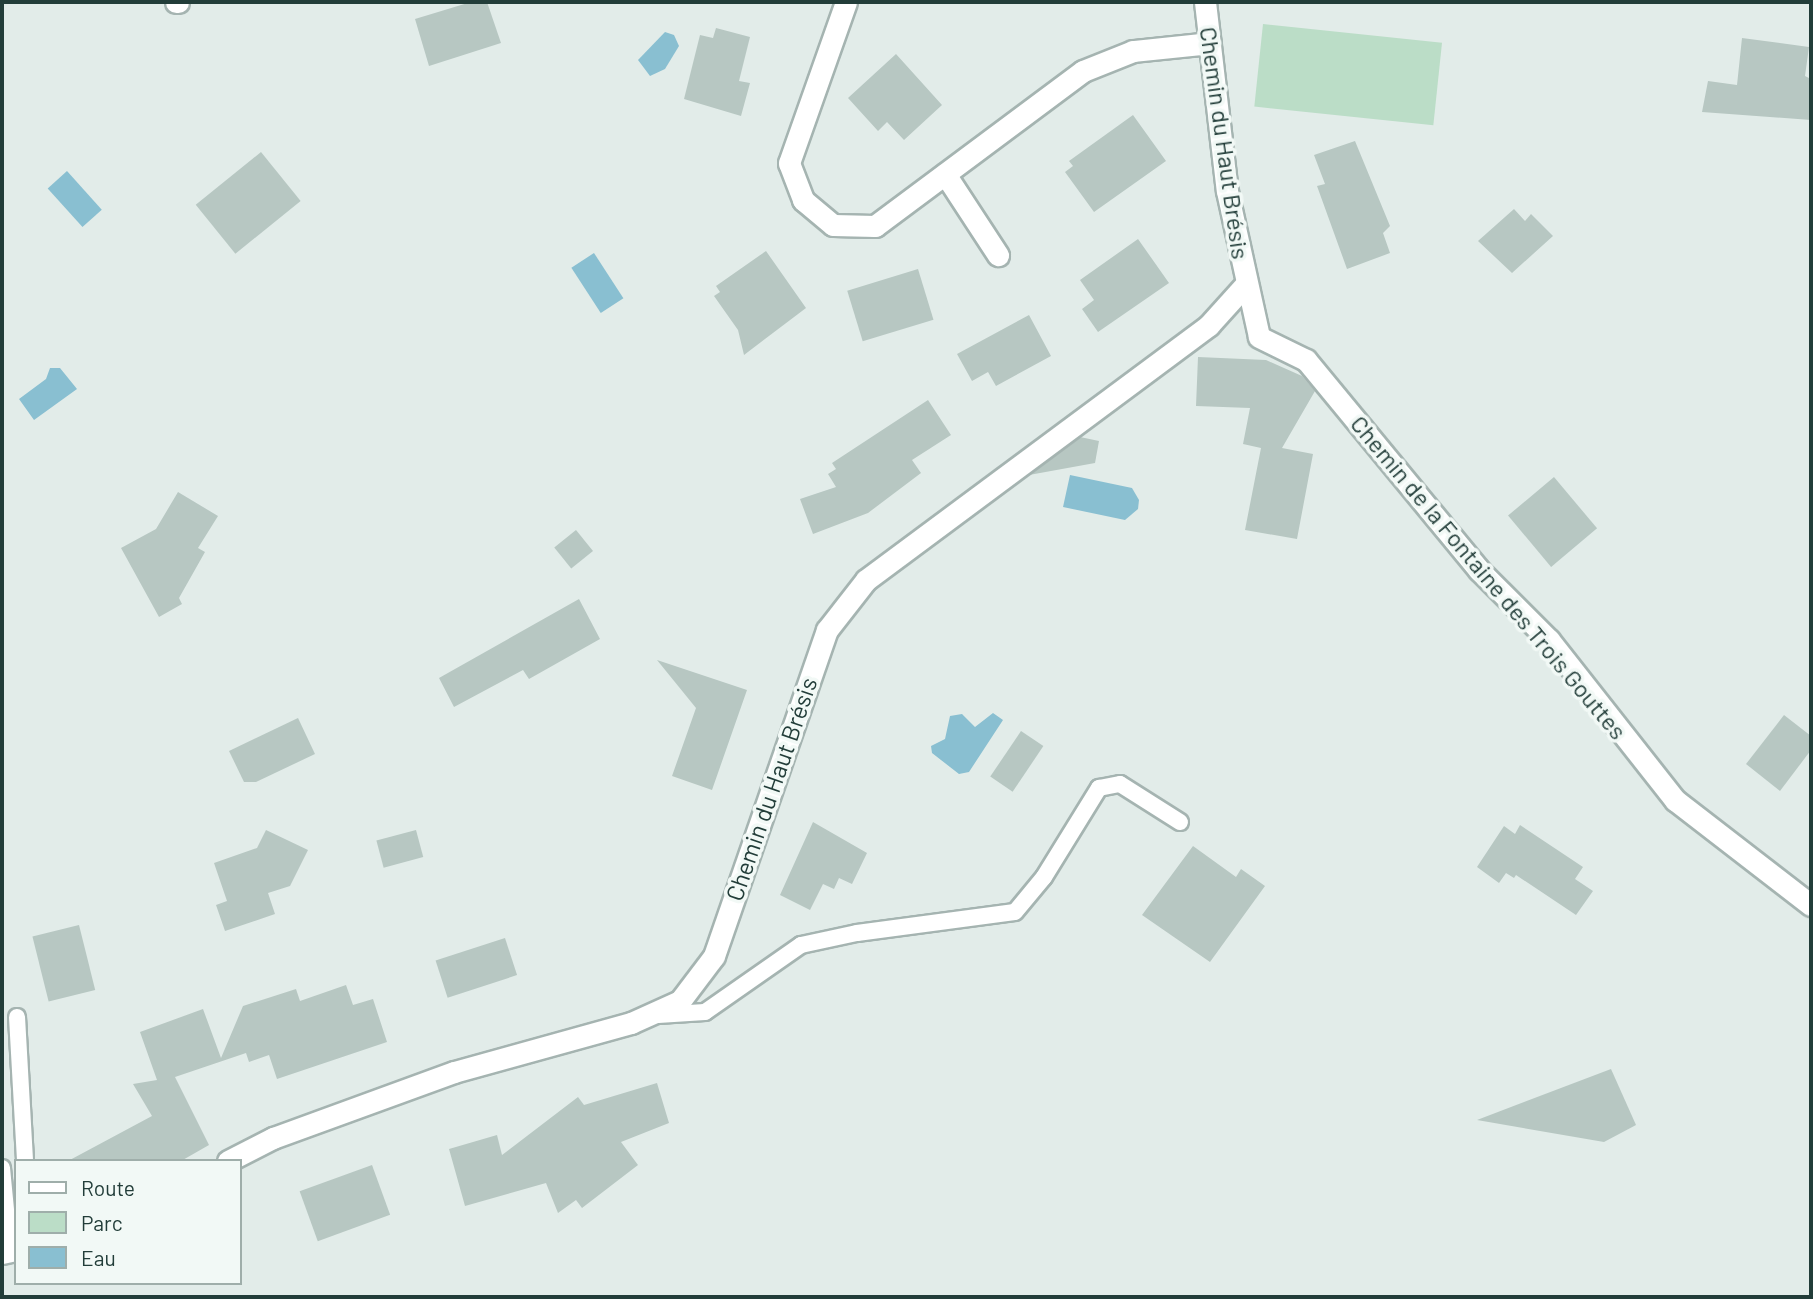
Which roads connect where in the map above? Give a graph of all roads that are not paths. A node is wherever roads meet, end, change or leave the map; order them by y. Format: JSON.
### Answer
{"nodes":[{"id":1,"x":846,"y":2,"type":"edge"},
{"id":2,"x":1205,"y":2,"type":"edge"},
{"id":3,"x":1210,"y":43,"type":"junction"},
{"id":4,"x":945,"y":174,"type":"junction"},
{"id":5,"x":998,"y":255,"type":"dead end"},
{"id":6,"x":1246,"y":285,"type":"junction"},
{"id":7,"x":1259,"y":337,"type":"joint"},
{"id":8,"x":1180,"y":822,"type":"dead end"},
{"id":9,"x":1811,"y":905,"type":"edge"},
{"id":10,"x":652,"y":1016,"type":"junction"},
{"id":11,"x":17,"y":1017,"type":"dead end"},
{"id":12,"x":25,"y":1159,"type":"edge"},
{"id":13,"x":232,"y":1159,"type":"edge"},
{"id":14,"x":2,"y":1168,"type":"edge"},
{"id":15,"x":9,"y":1252,"type":"edge"}],
"edges":[{"from":1,"to":4,"type":"street"},
{"from":2,"to":3,"type":"street","name":"Chemin du Haut Brésis"},
{"from":3,"to":4,"type":"street"},
{"from":3,"to":6,"type":"street","name":"Chemin du Haut Brésis"},
{"from":4,"to":5,"type":"street"},
{"from":6,"to":7,"type":"street","name":"Chemin du Haut Brésis"},
{"from":6,"to":10,"type":"street","name":"Chemin du Haut Brésis"},
{"from":7,"to":9,"type":"street","name":"Chemin de la Fontaine des Trois Gouttes"},
{"from":8,"to":10,"type":"lane"},
{"from":10,"to":13,"type":"street","name":"Chemin du Haut Brésis"},
{"from":11,"to":12,"type":"lane"},
{"from":14,"to":15,"type":"lane"}]}
